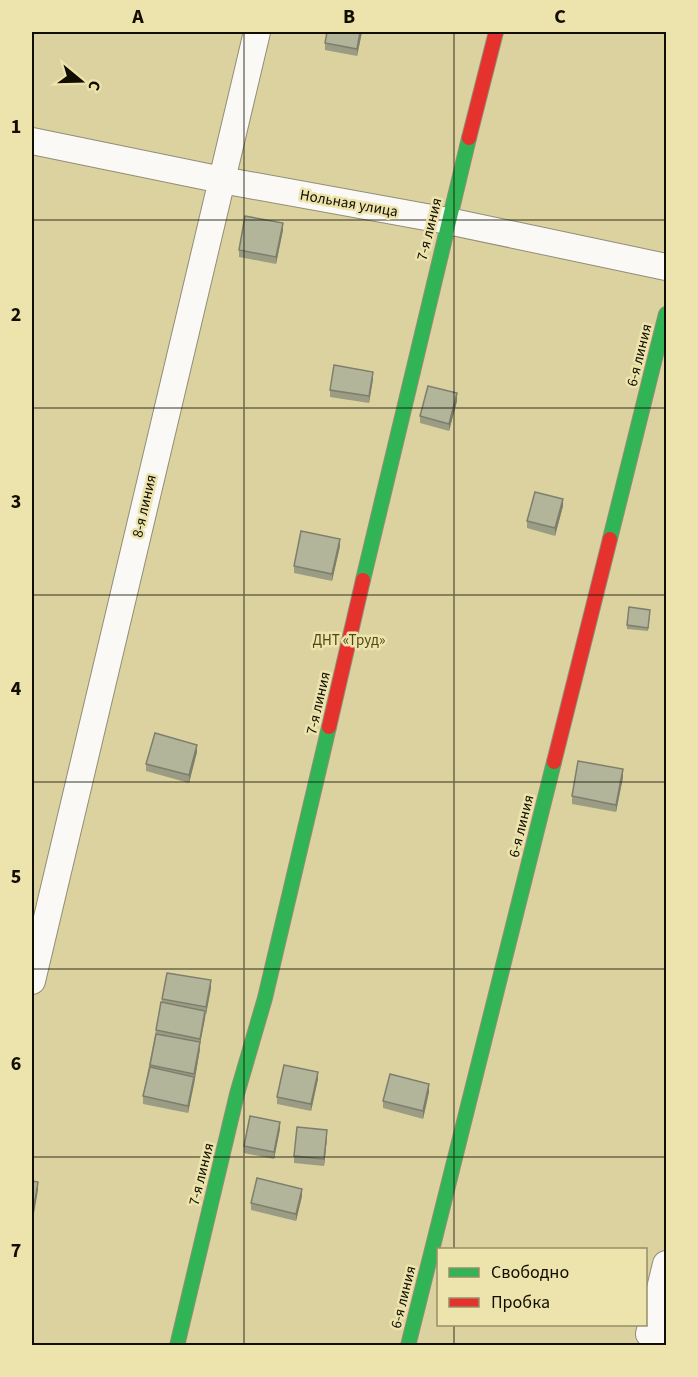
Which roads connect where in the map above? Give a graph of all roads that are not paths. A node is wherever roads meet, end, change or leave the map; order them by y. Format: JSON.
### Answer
{"nodes":[{"id":1,"x":257,"y":32,"type":"edge"},
{"id":2,"x":496,"y":32,"type":"edge"},
{"id":3,"x":32,"y":141,"type":"edge"},
{"id":4,"x":222,"y":180,"type":"junction"},
{"id":5,"x":448,"y":221,"type":"junction"},
{"id":6,"x":666,"y":267,"type":"edge"},
{"id":7,"x":666,"y":314,"type":"edge"},
{"id":8,"x":32,"y":981,"type":"edge"},
{"id":9,"x":666,"y":1264,"type":"edge"},
{"id":10,"x":658,"y":1333,"type":"edge"},
{"id":11,"x":177,"y":1346,"type":"edge"},
{"id":12,"x":408,"y":1346,"type":"edge"}],
"edges":[{"from":1,"to":4,"type":"street","name":"8-я линия"},
{"from":2,"to":5,"type":"street","name":"7-я линия"},
{"from":3,"to":4,"type":"street","name":"Нольная улица"},
{"from":4,"to":5,"type":"street","name":"Нольная улица"},
{"from":4,"to":8,"type":"street","name":"8-я линия"},
{"from":5,"to":6,"type":"street","name":"Нольная улица"},
{"from":5,"to":11,"type":"street","name":"7-я линия"},
{"from":7,"to":12,"type":"street","name":"6-я линия"},
{"from":9,"to":10,"type":"street"}]}
